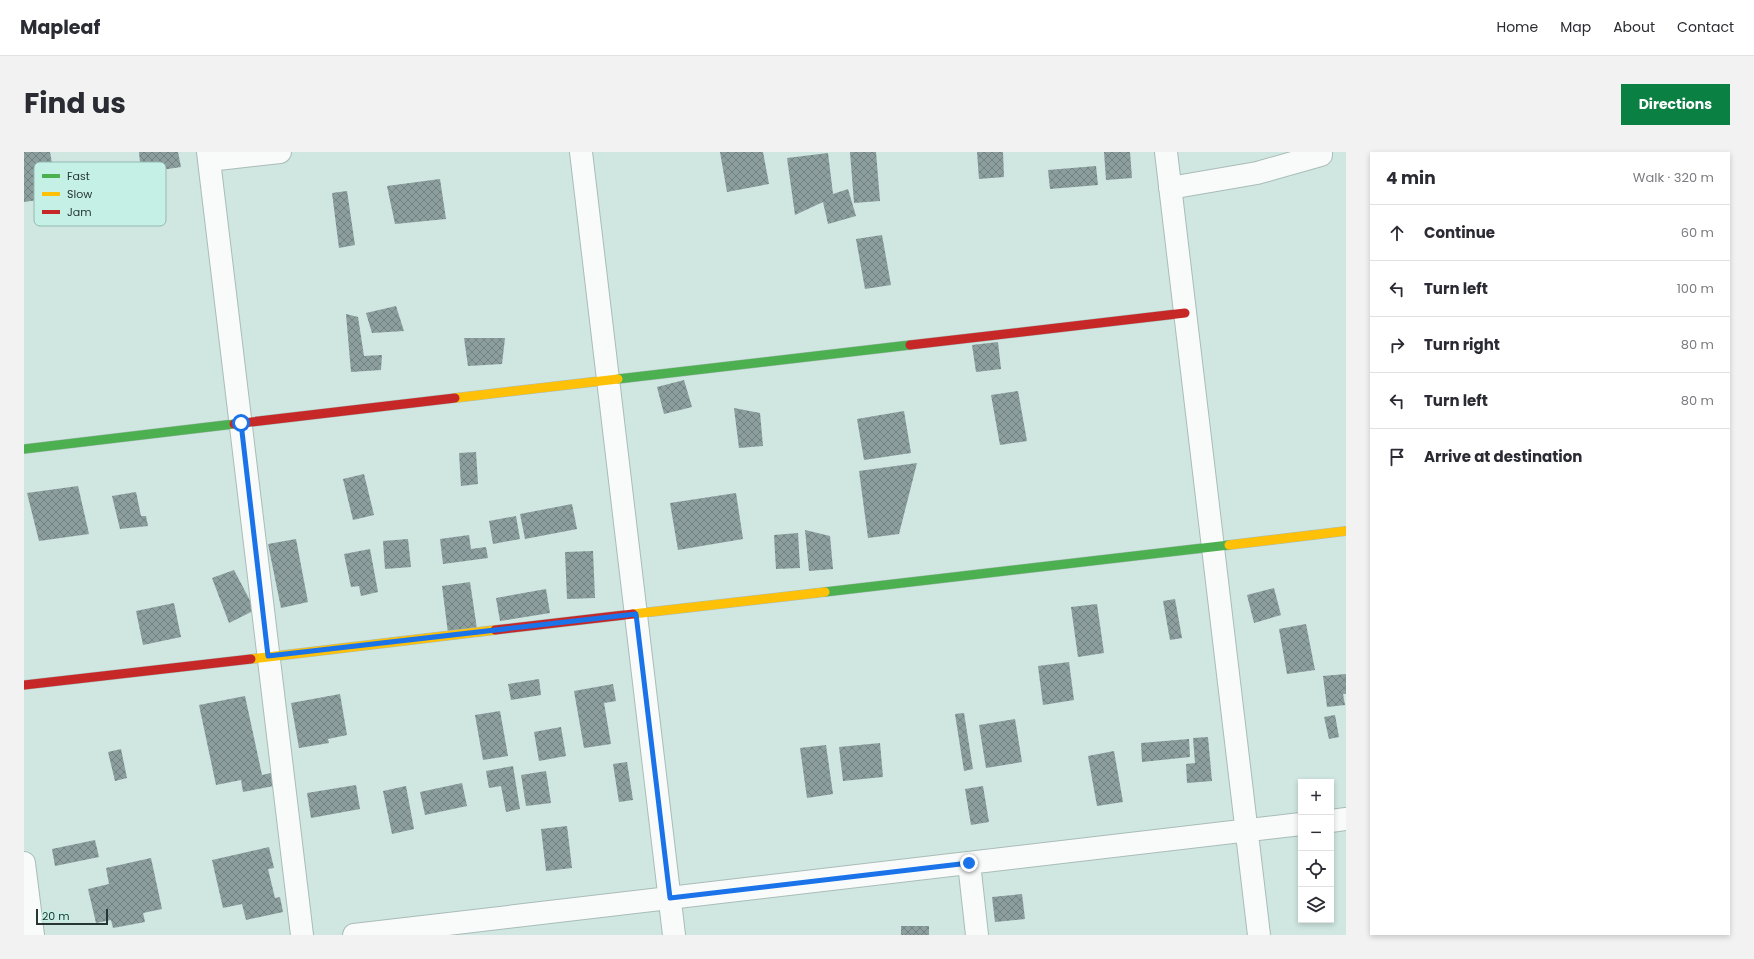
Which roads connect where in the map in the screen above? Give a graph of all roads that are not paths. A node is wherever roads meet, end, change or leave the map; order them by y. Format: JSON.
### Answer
{"nodes":[{"id":1,"x":280,"y":152,"type":"edge"},
{"id":2,"x":581,"y":152,"type":"edge"},
{"id":3,"x":1166,"y":152,"type":"edge"},
{"id":4,"x":1321,"y":152,"type":"edge"},
{"id":5,"x":209,"y":156,"type":"edge"},
{"id":6,"x":1170,"y":188,"type":"junction"},
{"id":7,"x":1185,"y":313,"type":"junction"},
{"id":8,"x":608,"y":380,"type":"junction"},
{"id":9,"x":241,"y":423,"type":"junction"},
{"id":10,"x":24,"y":449,"type":"edge"},
{"id":11,"x":1346,"y":531,"type":"edge"},
{"id":12,"x":1213,"y":546,"type":"junction"},
{"id":13,"x":636,"y":614,"type":"junction"},
{"id":14,"x":268,"y":656,"type":"junction"},
{"id":15,"x":24,"y":685,"type":"edge"},
{"id":16,"x":1346,"y":819,"type":"edge"},
{"id":17,"x":1334,"y":821,"type":"edge"},
{"id":18,"x":1298,"y":824,"type":"edge"},
{"id":19,"x":1247,"y":831,"type":"junction"},
{"id":20,"x":24,"y":863,"type":"edge"},
{"id":21,"x":969,"y":863,"type":"junction"},
{"id":22,"x":670,"y":898,"type":"junction"},
{"id":23,"x":33,"y":935,"type":"edge"},
{"id":24,"x":302,"y":935,"type":"edge"},
{"id":25,"x":354,"y":935,"type":"edge"},
{"id":26,"x":674,"y":935,"type":"edge"},
{"id":27,"x":977,"y":935,"type":"edge"},
{"id":28,"x":1259,"y":935,"type":"edge"}],
"edges":[{"from":1,"to":5,"type":"street"},
{"from":2,"to":8,"type":"street"},
{"from":3,"to":6,"type":"street"},
{"from":4,"to":6,"type":"street"},
{"from":5,"to":9,"type":"street"},
{"from":6,"to":7,"type":"street"},
{"from":7,"to":8,"type":"street"},
{"from":7,"to":12,"type":"street"},
{"from":8,"to":9,"type":"street"},
{"from":8,"to":13,"type":"street"},
{"from":9,"to":10,"type":"street"},
{"from":9,"to":14,"type":"street"},
{"from":11,"to":12,"type":"street"},
{"from":12,"to":13,"type":"street"},
{"from":12,"to":19,"type":"street"},
{"from":13,"to":14,"type":"street"},
{"from":13,"to":22,"type":"street"},
{"from":14,"to":15,"type":"street"},
{"from":14,"to":24,"type":"street"},
{"from":16,"to":17,"type":"street"},
{"from":18,"to":19,"type":"street"},
{"from":19,"to":21,"type":"street"},
{"from":19,"to":28,"type":"street"},
{"from":20,"to":23,"type":"street"},
{"from":21,"to":22,"type":"street"},
{"from":21,"to":27,"type":"street"},
{"from":22,"to":25,"type":"street"},
{"from":22,"to":26,"type":"street"}]}
